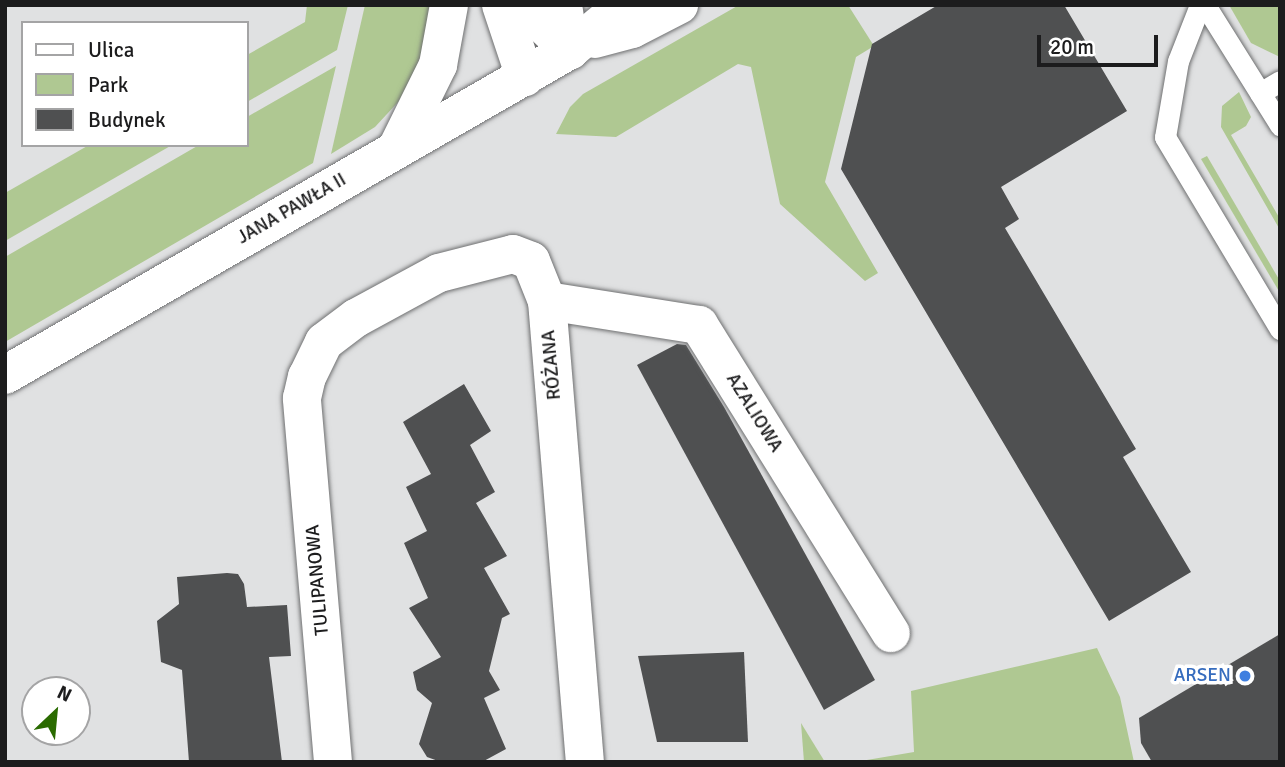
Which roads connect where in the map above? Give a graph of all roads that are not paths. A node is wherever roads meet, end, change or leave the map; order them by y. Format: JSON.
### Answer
{"nodes":[{"id":1,"x":449,"y":5,"type":"edge"},
{"id":2,"x":501,"y":5,"type":"edge"},
{"id":3,"x":522,"y":5,"type":"edge"},
{"id":4,"x":563,"y":5,"type":"edge"},
{"id":5,"x":624,"y":5,"type":"edge"},
{"id":6,"x":679,"y":5,"type":"edge"},
{"id":7,"x":1200,"y":5,"type":"edge"},
{"id":8,"x":1205,"y":5,"type":"edge"},
{"id":9,"x":575,"y":47,"type":"junction"},
{"id":10,"x":524,"y":77,"type":"junction"},
{"id":11,"x":1280,"y":81,"type":"edge"},
{"id":12,"x":1261,"y":93,"type":"junction"},
{"id":13,"x":1280,"y":125,"type":"edge"},
{"id":14,"x":397,"y":148,"type":"junction"},
{"id":15,"x":547,"y":301,"type":"junction"},
{"id":16,"x":1280,"y":329,"type":"edge"},
{"id":17,"x":5,"y":375,"type":"edge"},
{"id":18,"x":302,"y":398,"type":"joint"},
{"id":19,"x":891,"y":633,"type":"dead end"},
{"id":20,"x":333,"y":762,"type":"edge"},
{"id":21,"x":584,"y":762,"type":"edge"}],
"edges":[{"from":1,"to":14,"type":"street"},
{"from":2,"to":10,"type":"street"},
{"from":3,"to":9,"type":"street"},
{"from":4,"to":9,"type":"street"},
{"from":5,"to":9,"type":"street","name":"JANA PAWŁA II"},
{"from":6,"to":9,"type":"street","name":"JANA PAWŁA II"},
{"from":7,"to":16,"type":"lane"},
{"from":8,"to":12,"type":"lane"},
{"from":9,"to":10,"type":"street","name":"JANA PAWŁA II"},
{"from":10,"to":14,"type":"street","name":"JANA PAWŁA II"},
{"from":11,"to":12,"type":"lane"},
{"from":12,"to":13,"type":"lane"},
{"from":14,"to":17,"type":"street","name":"JANA PAWŁA II"},
{"from":15,"to":18,"type":"street","name":"RÓŻANA"},
{"from":15,"to":19,"type":"street","name":"AZALIOWA"},
{"from":15,"to":21,"type":"street","name":"RÓŻANA"},
{"from":18,"to":20,"type":"street","name":"TULIPANOWA"}]}
